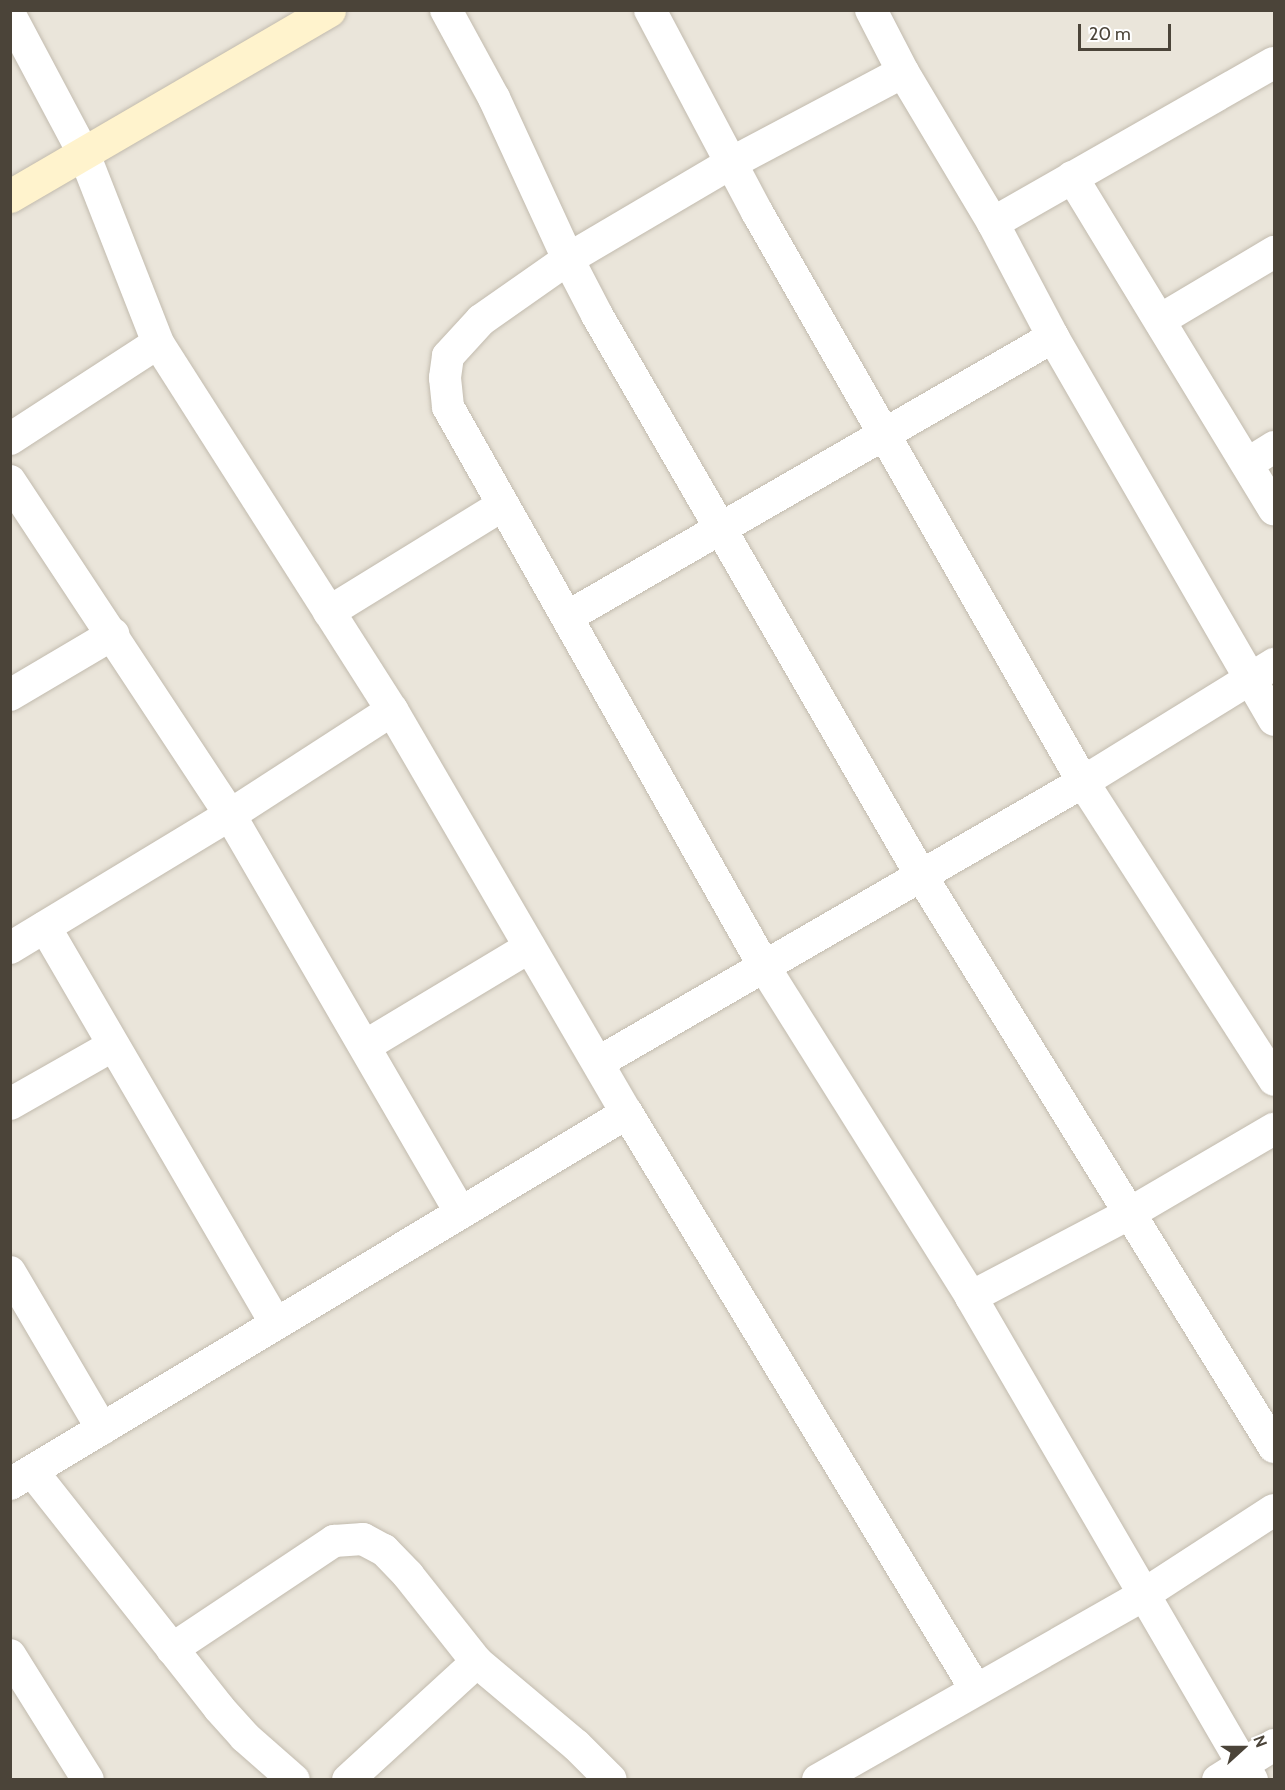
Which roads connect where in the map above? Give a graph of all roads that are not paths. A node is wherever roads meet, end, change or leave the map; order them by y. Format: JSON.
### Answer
{"nodes":[{"id":1,"x":329,"y":10,"type":"edge"},
{"id":2,"x":446,"y":10,"type":"edge"},
{"id":3,"x":650,"y":10,"type":"edge"},
{"id":4,"x":871,"y":10,"type":"edge"},
{"id":5,"x":10,"y":15,"type":"edge"},
{"id":6,"x":1275,"y":63,"type":"edge"},
{"id":7,"x":903,"y":72,"type":"junction"},
{"id":8,"x":84,"y":154,"type":"junction"},
{"id":9,"x":730,"y":163,"type":"junction"},
{"id":10,"x":1072,"y":177,"type":"junction"},
{"id":11,"x":10,"y":196,"type":"edge"},
{"id":12,"x":993,"y":223,"type":"junction"},
{"id":13,"x":1275,"y":252,"type":"edge"},
{"id":14,"x":568,"y":259,"type":"junction"},
{"id":15,"x":1160,"y":320,"type":"junction"},
{"id":16,"x":1053,"y":337,"type":"junction"},
{"id":17,"x":158,"y":343,"type":"junction"},
{"id":18,"x":885,"y":433,"type":"junction"},
{"id":19,"x":10,"y":439,"type":"edge"},
{"id":20,"x":1275,"y":447,"type":"edge"},
{"id":21,"x":1247,"y":464,"type":"junction"},
{"id":22,"x":10,"y":481,"type":"edge"},
{"id":23,"x":503,"y":505,"type":"junction"},
{"id":24,"x":1275,"y":509,"type":"edge"},
{"id":25,"x":720,"y":527,"type":"junction"},
{"id":26,"x":330,"y":612,"type":"junction"},
{"id":27,"x":567,"y":617,"type":"junction"},
{"id":28,"x":113,"y":634,"type":"junction"},
{"id":29,"x":1262,"y":671,"type":"edge"},
{"id":30,"x":10,"y":695,"type":"edge"},
{"id":31,"x":392,"y":710,"type":"junction"},
{"id":32,"x":1275,"y":720,"type":"edge"},
{"id":33,"x":1083,"y":782,"type":"junction"},
{"id":34,"x":230,"y":815,"type":"junction"},
{"id":35,"x":922,"y":876,"type":"junction"},
{"id":36,"x":45,"y":927,"type":"junction"},
{"id":37,"x":530,"y":947,"type":"junction"},
{"id":38,"x":10,"y":948,"type":"edge"},
{"id":39,"x":765,"y":968,"type":"junction"},
{"id":40,"x":112,"y":1046,"type":"junction"},
{"id":41,"x":364,"y":1046,"type":"junction"},
{"id":42,"x":599,"y":1062,"type":"junction"},
{"id":43,"x":1275,"y":1080,"type":"edge"},
{"id":44,"x":10,"y":1104,"type":"edge"},
{"id":45,"x":627,"y":1113,"type":"junction"},
{"id":46,"x":1275,"y":1129,"type":"edge"},
{"id":47,"x":461,"y":1213,"type":"junction"},
{"id":48,"x":1130,"y":1213,"type":"junction"},
{"id":49,"x":10,"y":1272,"type":"edge"},
{"id":50,"x":971,"y":1297,"type":"junction"},
{"id":51,"x":276,"y":1324,"type":"junction"},
{"id":52,"x":102,"y":1430,"type":"junction"},
{"id":53,"x":1275,"y":1447,"type":"edge"},
{"id":54,"x":21,"y":1478,"type":"edge"},
{"id":55,"x":1275,"y":1509,"type":"edge"},
{"id":56,"x":1143,"y":1595,"type":"junction"},
{"id":57,"x":172,"y":1649,"type":"junction"},
{"id":58,"x":10,"y":1655,"type":"edge"},
{"id":59,"x":477,"y":1662,"type":"junction"},
{"id":60,"x":976,"y":1690,"type":"junction"},
{"id":61,"x":1275,"y":1745,"type":"edge"},
{"id":62,"x":1238,"y":1775,"type":"edge"},
{"id":63,"x":88,"y":1779,"type":"edge"},
{"id":64,"x":294,"y":1779,"type":"edge"},
{"id":65,"x":348,"y":1779,"type":"edge"},
{"id":66,"x":611,"y":1779,"type":"edge"},
{"id":67,"x":818,"y":1779,"type":"edge"}],
"edges":[{"from":1,"to":8,"type":"street"},
{"from":2,"to":14,"type":"street"},
{"from":3,"to":9,"type":"street"},
{"from":4,"to":7,"type":"street"},
{"from":5,"to":8,"type":"street"},
{"from":6,"to":10,"type":"street"},
{"from":7,"to":9,"type":"street"},
{"from":7,"to":12,"type":"street"},
{"from":8,"to":11,"type":"street"},
{"from":8,"to":17,"type":"street"},
{"from":9,"to":14,"type":"street"},
{"from":9,"to":18,"type":"street"},
{"from":10,"to":12,"type":"street"},
{"from":10,"to":15,"type":"street"},
{"from":12,"to":16,"type":"street"},
{"from":13,"to":15,"type":"street"},
{"from":14,"to":23,"type":"street"},
{"from":14,"to":25,"type":"street"},
{"from":15,"to":21,"type":"street"},
{"from":16,"to":18,"type":"street"},
{"from":16,"to":29,"type":"street"},
{"from":17,"to":19,"type":"street"},
{"from":17,"to":26,"type":"street"},
{"from":18,"to":25,"type":"street"},
{"from":18,"to":33,"type":"street"},
{"from":20,"to":21,"type":"street"},
{"from":21,"to":24,"type":"street"},
{"from":22,"to":28,"type":"street"},
{"from":23,"to":26,"type":"street"},
{"from":23,"to":27,"type":"street"},
{"from":25,"to":27,"type":"street"},
{"from":25,"to":35,"type":"street"},
{"from":26,"to":31,"type":"street"},
{"from":27,"to":39,"type":"street"},
{"from":28,"to":30,"type":"street"},
{"from":28,"to":34,"type":"street"},
{"from":29,"to":32,"type":"street"},
{"from":29,"to":33,"type":"street"},
{"from":31,"to":34,"type":"street"},
{"from":31,"to":37,"type":"street"},
{"from":33,"to":35,"type":"street"},
{"from":33,"to":43,"type":"street"},
{"from":34,"to":36,"type":"street"},
{"from":34,"to":41,"type":"street"},
{"from":35,"to":39,"type":"street"},
{"from":35,"to":48,"type":"street"},
{"from":36,"to":38,"type":"street"},
{"from":36,"to":40,"type":"street"},
{"from":37,"to":41,"type":"street"},
{"from":37,"to":42,"type":"street"},
{"from":39,"to":42,"type":"street"},
{"from":39,"to":50,"type":"street"},
{"from":40,"to":44,"type":"street"},
{"from":40,"to":51,"type":"street"},
{"from":41,"to":47,"type":"street"},
{"from":42,"to":45,"type":"street"},
{"from":45,"to":47,"type":"street"},
{"from":45,"to":60,"type":"street"},
{"from":46,"to":48,"type":"street"},
{"from":47,"to":51,"type":"street"},
{"from":48,"to":50,"type":"street"},
{"from":48,"to":53,"type":"street"},
{"from":49,"to":52,"type":"street"},
{"from":50,"to":56,"type":"street"},
{"from":51,"to":52,"type":"street"},
{"from":52,"to":54,"type":"street"},
{"from":54,"to":57,"type":"street"},
{"from":55,"to":56,"type":"street"},
{"from":56,"to":60,"type":"street"},
{"from":56,"to":62,"type":"street"},
{"from":57,"to":59,"type":"street"},
{"from":57,"to":64,"type":"street"},
{"from":58,"to":63,"type":"street"},
{"from":59,"to":65,"type":"street"},
{"from":59,"to":66,"type":"street"},
{"from":60,"to":67,"type":"street"},
{"from":61,"to":62,"type":"street"}]}
